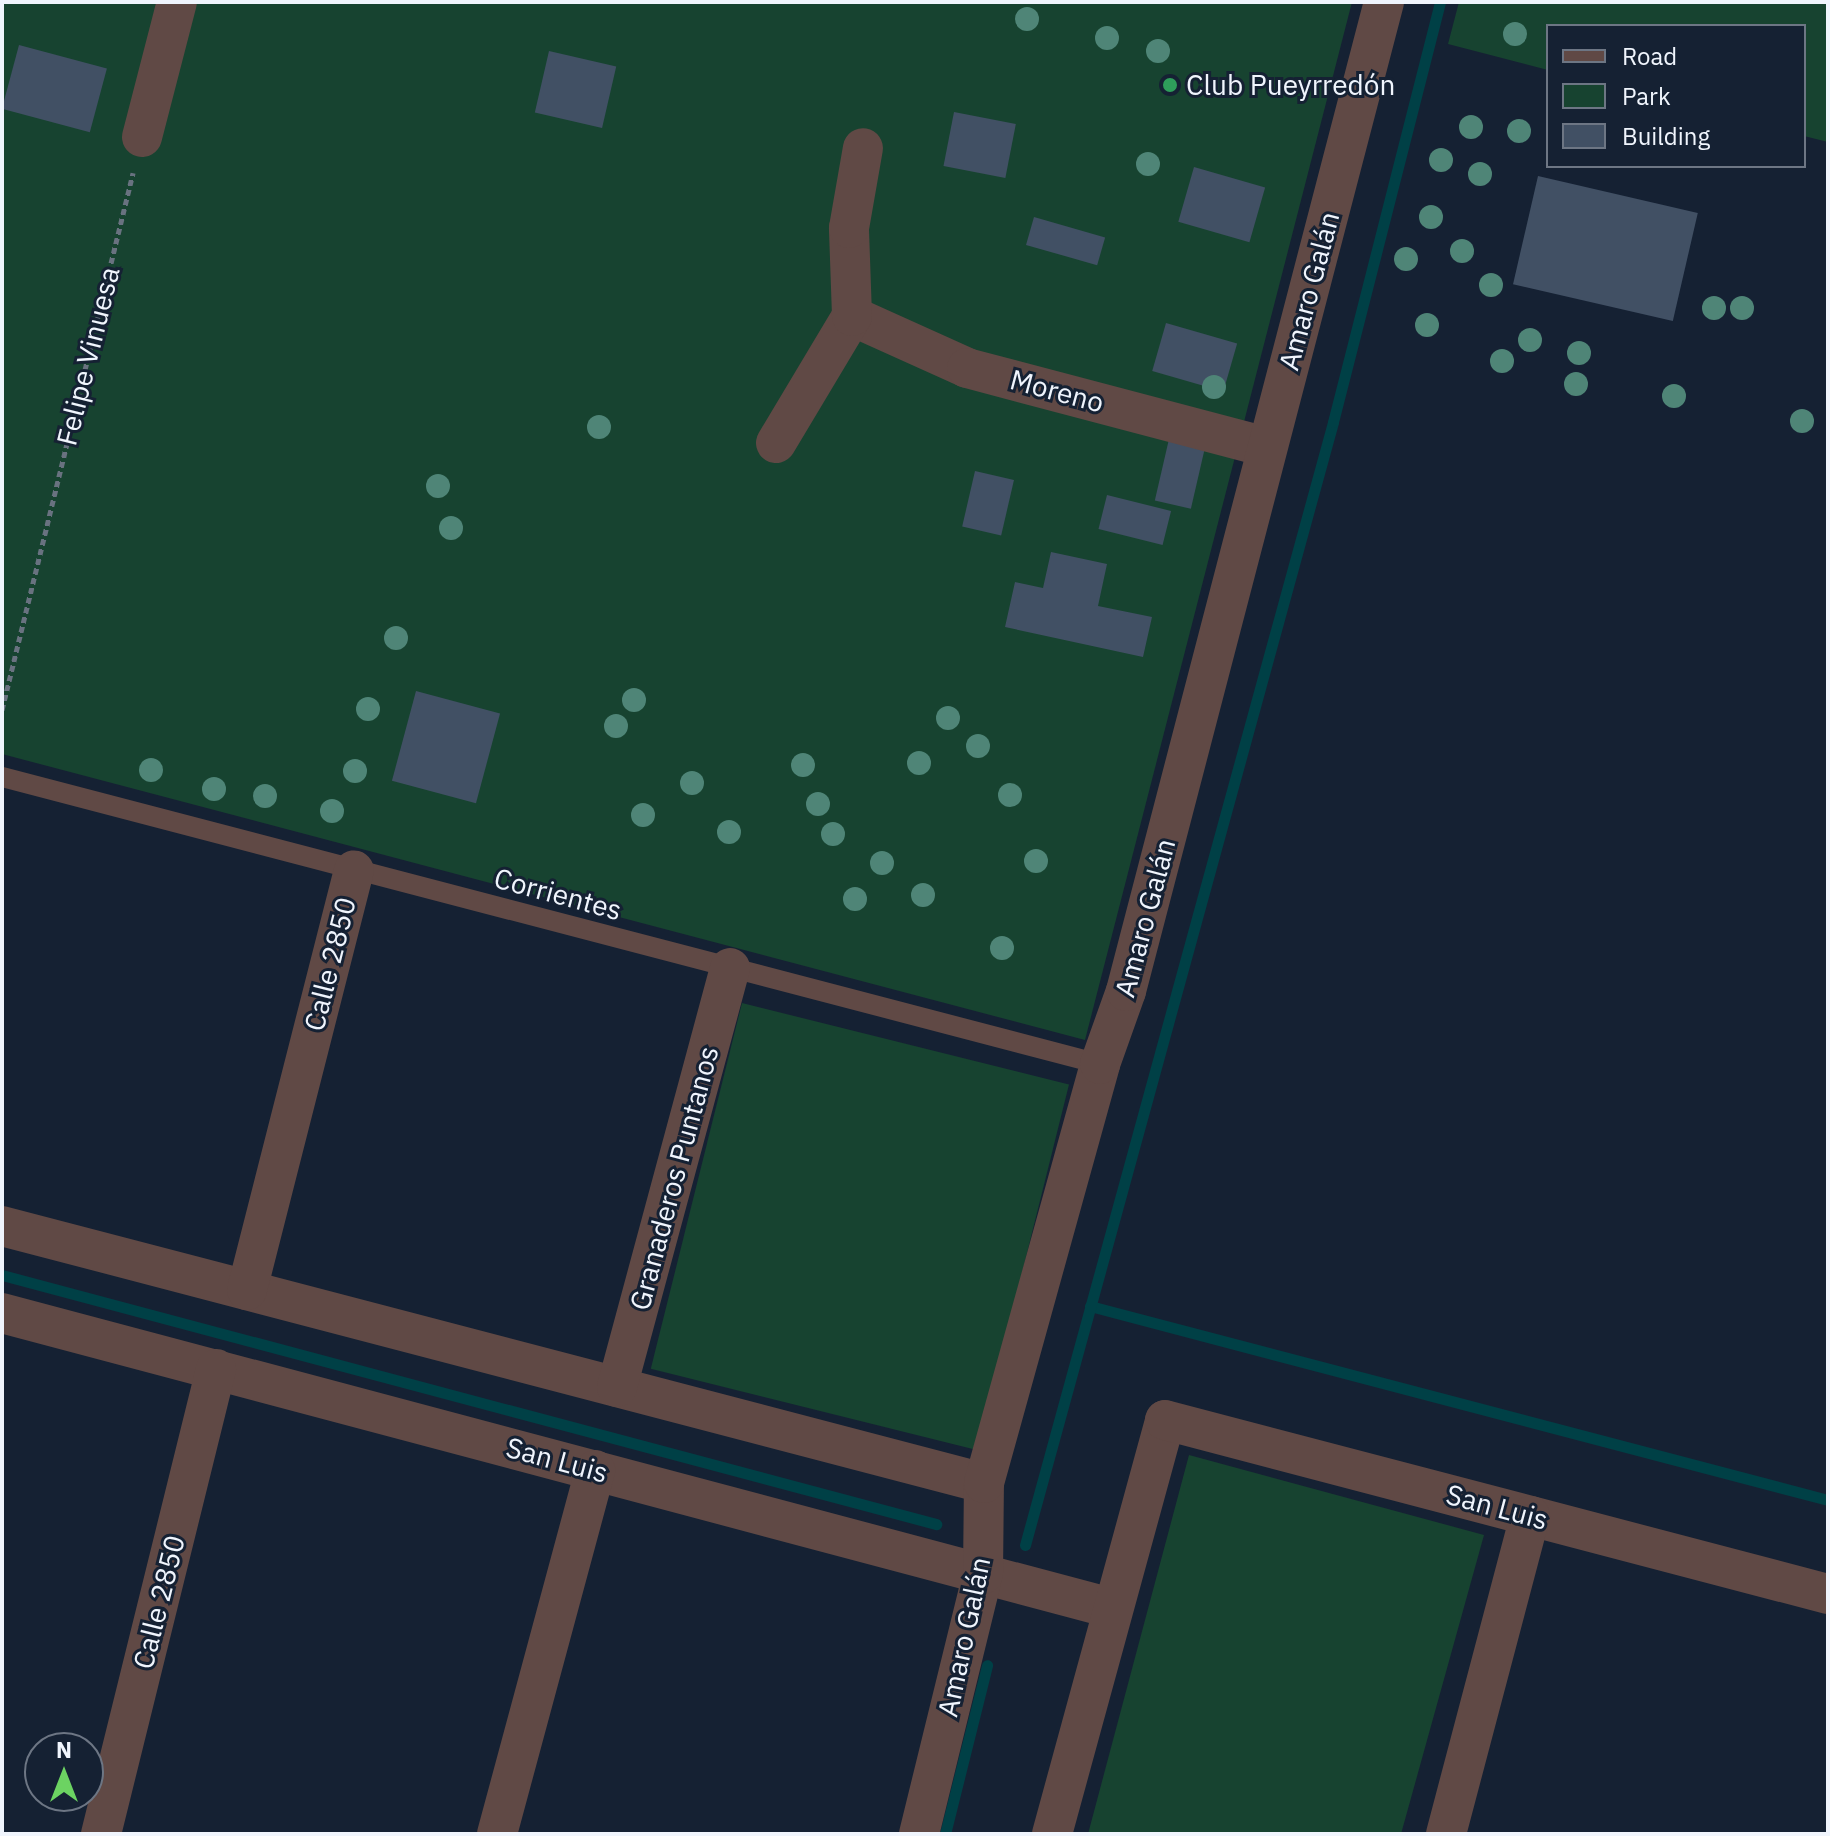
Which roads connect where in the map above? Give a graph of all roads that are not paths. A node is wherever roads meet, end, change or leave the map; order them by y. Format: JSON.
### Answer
{"nodes":[{"id":1,"x":177,"y":2,"type":"edge"},
{"id":2,"x":1384,"y":2,"type":"edge"},
{"id":3,"x":142,"y":137,"type":"road end"},
{"id":4,"x":863,"y":148,"type":"dead end"},
{"id":5,"x":852,"y":316,"type":"junction"},
{"id":6,"x":776,"y":443,"type":"dead end"},
{"id":7,"x":1267,"y":447,"type":"junction"},
{"id":8,"x":2,"y":777,"type":"edge"},
{"id":9,"x":354,"y":870,"type":"junction"},
{"id":10,"x":730,"y":968,"type":"junction"},
{"id":11,"x":1100,"y":1064,"type":"junction"},
{"id":12,"x":2,"y":1226,"type":"edge"},
{"id":13,"x":247,"y":1290,"type":"junction"},
{"id":14,"x":2,"y":1313,"type":"edge"},
{"id":15,"x":216,"y":1369,"type":"junction"},
{"id":16,"x":617,"y":1387,"type":"junction"},
{"id":17,"x":595,"y":1470,"type":"junction"},
{"id":18,"x":984,"y":1483,"type":"junction"},
{"id":19,"x":1530,"y":1516,"type":"junction"},
{"id":20,"x":983,"y":1574,"type":"junction"},
{"id":21,"x":1828,"y":1594,"type":"edge"},
{"id":22,"x":1111,"y":1608,"type":"junction"},
{"id":23,"x":101,"y":1834,"type":"edge"},
{"id":24,"x":497,"y":1834,"type":"edge"},
{"id":25,"x":919,"y":1834,"type":"edge"},
{"id":26,"x":1052,"y":1834,"type":"edge"},
{"id":27,"x":1446,"y":1834,"type":"edge"}],
"edges":[{"from":1,"to":3,"type":"street"},
{"from":2,"to":7,"type":"street","name":"Amaro Galán"},
{"from":4,"to":5,"type":"street"},
{"from":5,"to":6,"type":"street"},
{"from":5,"to":7,"type":"street","name":"Moreno"},
{"from":7,"to":11,"type":"street","name":"Amaro Galán"},
{"from":8,"to":9,"type":"lane","name":"Corrientes"},
{"from":9,"to":10,"type":"lane","name":"Corrientes"},
{"from":9,"to":13,"type":"street","name":"Calle 2850"},
{"from":10,"to":11,"type":"lane","name":"Corrientes"},
{"from":10,"to":16,"type":"street","name":"Granaderos Puntanos"},
{"from":11,"to":18,"type":"street","name":"Amaro Galán"},
{"from":12,"to":13,"type":"street"},
{"from":13,"to":16,"type":"street"},
{"from":14,"to":15,"type":"street","name":"San Luis"},
{"from":15,"to":17,"type":"street","name":"San Luis"},
{"from":15,"to":23,"type":"street","name":"Calle 2850"},
{"from":16,"to":18,"type":"street"},
{"from":17,"to":20,"type":"street","name":"San Luis"},
{"from":17,"to":24,"type":"street"},
{"from":18,"to":20,"type":"street","name":"Amaro Galán"},
{"from":19,"to":21,"type":"street","name":"San Luis"},
{"from":19,"to":22,"type":"street","name":"San Luis"},
{"from":19,"to":27,"type":"street"},
{"from":20,"to":22,"type":"street","name":"San Luis"},
{"from":20,"to":25,"type":"street","name":"Amaro Galán"},
{"from":22,"to":26,"type":"street"}]}
